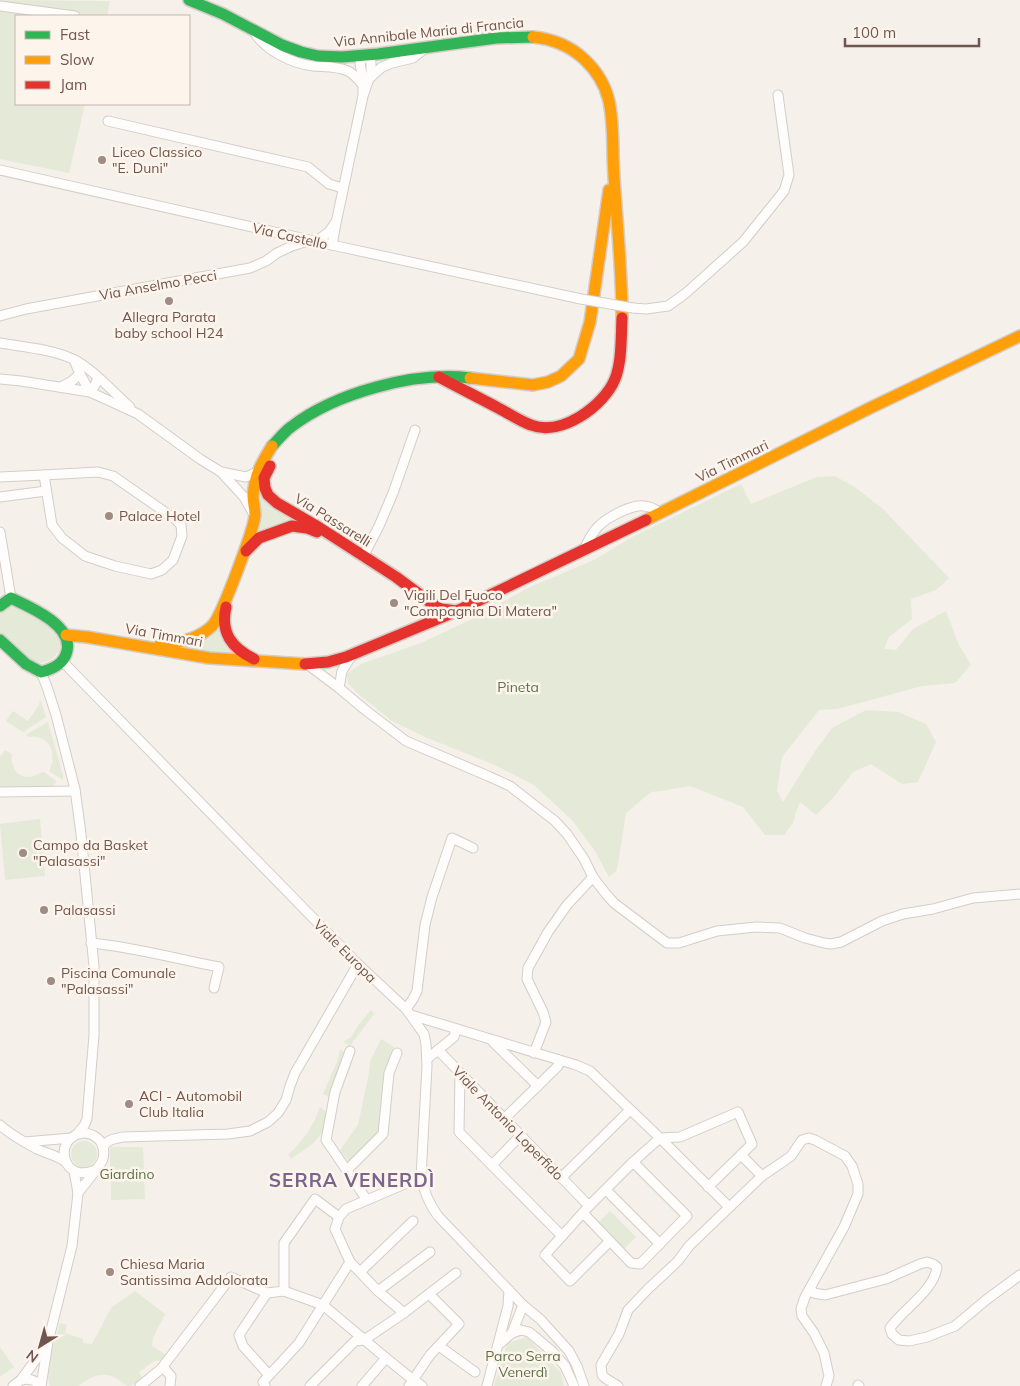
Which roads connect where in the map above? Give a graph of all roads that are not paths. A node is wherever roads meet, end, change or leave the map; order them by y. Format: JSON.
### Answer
{"nodes":[{"id":1,"x":189,"y":0,"type":"edge"},
{"id":2,"x":207,"y":0,"type":"edge"},
{"id":3,"x":0,"y":6,"type":"edge"},
{"id":4,"x":68,"y":15,"type":"edge"},
{"id":5,"x":226,"y":15,"type":"junction"},
{"id":6,"x":251,"y":29,"type":"junction"},
{"id":7,"x":424,"y":49,"type":"junction"},
{"id":8,"x":364,"y":56,"type":"junction"},
{"id":9,"x":366,"y":82,"type":"junction"},
{"id":10,"x":778,"y":95,"type":"dead end"},
{"id":11,"x":108,"y":121,"type":"dead end"},
{"id":12,"x":613,"y":165,"type":"junction"},
{"id":13,"x":0,"y":170,"type":"edge"},
{"id":14,"x":343,"y":188,"type":"junction"},
{"id":15,"x":336,"y":223,"type":"junction"},
{"id":16,"x":313,"y":241,"type":"junction"},
{"id":17,"x":332,"y":246,"type":"junction"},
{"id":18,"x":0,"y":316,"type":"edge"},
{"id":19,"x":1020,"y":336,"type":"edge"},
{"id":20,"x":0,"y":343,"type":"edge"},
{"id":21,"x":74,"y":359,"type":"junction"},
{"id":22,"x":80,"y":374,"type":"junction"},
{"id":23,"x":438,"y":377,"type":"junction"},
{"id":24,"x":98,"y":378,"type":"junction"},
{"id":25,"x":0,"y":379,"type":"edge"},
{"id":26,"x":60,"y":387,"type":"junction"},
{"id":27,"x":90,"y":392,"type":"junction"},
{"id":28,"x":138,"y":414,"type":"junction"},
{"id":29,"x":302,"y":420,"type":"junction"},
{"id":30,"x":415,"y":430,"type":"dead end"},
{"id":31,"x":221,"y":472,"type":"junction"},
{"id":32,"x":257,"y":472,"type":"junction"},
{"id":33,"x":44,"y":475,"type":"junction"},
{"id":34,"x":0,"y":477,"type":"edge"},
{"id":35,"x":46,"y":491,"type":"junction"},
{"id":36,"x":0,"y":498,"type":"edge"},
{"id":37,"x":660,"y":513,"type":"junction"},
{"id":38,"x":255,"y":516,"type":"junction"},
{"id":39,"x":0,"y":532,"type":"edge"},
{"id":40,"x":334,"y":538,"type":"junction"},
{"id":41,"x":584,"y":550,"type":"junction"},
{"id":42,"x":244,"y":553,"type":"junction"},
{"id":43,"x":363,"y":557,"type":"junction"},
{"id":44,"x":229,"y":594,"type":"junction"},
{"id":45,"x":11,"y":598,"type":"junction"},
{"id":46,"x":424,"y":598,"type":"junction"},
{"id":47,"x":0,"y":606,"type":"edge"},
{"id":48,"x":457,"y":611,"type":"junction"},
{"id":49,"x":416,"y":628,"type":"junction"},
{"id":50,"x":66,"y":635,"type":"junction"},
{"id":51,"x":0,"y":640,"type":"edge"},
{"id":52,"x":151,"y":647,"type":"junction"},
{"id":53,"x":352,"y":655,"type":"junction"},
{"id":54,"x":62,"y":661,"type":"junction"},
{"id":55,"x":257,"y":661,"type":"junction"},
{"id":56,"x":307,"y":664,"type":"junction"},
{"id":57,"x":41,"y":672,"type":"junction"},
{"id":58,"x":339,"y":688,"type":"junction"},
{"id":59,"x":75,"y":791,"type":"junction"},
{"id":60,"x":0,"y":792,"type":"edge"},
{"id":61,"x":473,"y":848,"type":"dead end"},
{"id":62,"x":594,"y":877,"type":"junction"},
{"id":63,"x":1020,"y":894,"type":"edge"},
{"id":64,"x":91,"y":943,"type":"junction"},
{"id":65,"x":358,"y":964,"type":"junction"},
{"id":66,"x":214,"y":988,"type":"dead end"},
{"id":67,"x":408,"y":1012,"type":"junction"},
{"id":68,"x":456,"y":1029,"type":"junction"},
{"id":69,"x":490,"y":1039,"type":"junction"},
{"id":70,"x":438,"y":1050,"type":"junction"},
{"id":71,"x":350,"y":1051,"type":"dead end"},
{"id":72,"x":397,"y":1053,"type":"dead end"},
{"id":73,"x":534,"y":1053,"type":"junction"},
{"id":74,"x":427,"y":1059,"type":"junction"},
{"id":75,"x":560,"y":1060,"type":"junction"},
{"id":76,"x":460,"y":1073,"type":"junction"},
{"id":77,"x":538,"y":1086,"type":"junction"},
{"id":78,"x":630,"y":1110,"type":"junction"},
{"id":79,"x":504,"y":1119,"type":"junction"},
{"id":80,"x":0,"y":1125,"type":"edge"},
{"id":81,"x":74,"y":1136,"type":"junction"},
{"id":82,"x":520,"y":1136,"type":"junction"},
{"id":83,"x":660,"y":1138,"type":"junction"},
{"id":84,"x":25,"y":1142,"type":"junction"},
{"id":85,"x":103,"y":1147,"type":"junction"},
{"id":86,"x":741,"y":1155,"type":"junction"},
{"id":87,"x":66,"y":1162,"type":"junction"},
{"id":88,"x":634,"y":1162,"type":"junction"},
{"id":89,"x":492,"y":1165,"type":"junction"},
{"id":90,"x":95,"y":1170,"type":"junction"},
{"id":91,"x":347,"y":1170,"type":"junction"},
{"id":92,"x":74,"y":1171,"type":"junction"},
{"id":93,"x":762,"y":1176,"type":"junction"},
{"id":94,"x":421,"y":1177,"type":"junction"},
{"id":95,"x":561,"y":1178,"type":"junction"},
{"id":96,"x":708,"y":1187,"type":"junction"},
{"id":97,"x":606,"y":1190,"type":"junction"},
{"id":98,"x":78,"y":1193,"type":"junction"},
{"id":99,"x":367,"y":1200,"type":"junction"},
{"id":100,"x":729,"y":1207,"type":"junction"},
{"id":101,"x":586,"y":1210,"type":"junction"},
{"id":102,"x":339,"y":1217,"type":"junction"},
{"id":103,"x":413,"y":1221,"type":"dead end"},
{"id":104,"x":562,"y":1236,"type":"junction"},
{"id":105,"x":609,"y":1242,"type":"junction"},
{"id":106,"x":660,"y":1244,"type":"junction"},
{"id":107,"x":430,"y":1252,"type":"dead end"},
{"id":108,"x":350,"y":1262,"type":"junction"},
{"id":109,"x":360,"y":1272,"type":"junction"},
{"id":110,"x":456,"y":1273,"type":"dead end"},
{"id":111,"x":1020,"y":1275,"type":"edge"},
{"id":112,"x":810,"y":1289,"type":"junction"},
{"id":113,"x":509,"y":1290,"type":"junction"},
{"id":114,"x":284,"y":1291,"type":"junction"},
{"id":115,"x":378,"y":1291,"type":"junction"},
{"id":116,"x":267,"y":1293,"type":"junction"},
{"id":117,"x":429,"y":1294,"type":"junction"},
{"id":118,"x":323,"y":1305,"type":"junction"},
{"id":119,"x":524,"y":1305,"type":"junction"},
{"id":120,"x":404,"y":1313,"type":"junction"},
{"id":121,"x":512,"y":1333,"type":"junction"},
{"id":122,"x":364,"y":1340,"type":"junction"},
{"id":123,"x":48,"y":1342,"type":"junction"},
{"id":124,"x":439,"y":1346,"type":"junction"},
{"id":125,"x":498,"y":1346,"type":"junction"},
{"id":126,"x":386,"y":1358,"type":"junction"},
{"id":127,"x":163,"y":1367,"type":"junction"},
{"id":128,"x":475,"y":1372,"type":"dead end"},
{"id":129,"x":263,"y":1382,"type":"edge"},
{"id":130,"x":17,"y":1383,"type":"edge"},
{"id":131,"x":410,"y":1383,"type":"edge"},
{"id":132,"x":41,"y":1386,"type":"edge"},
{"id":133,"x":140,"y":1386,"type":"edge"},
{"id":134,"x":170,"y":1386,"type":"edge"},
{"id":135,"x":310,"y":1386,"type":"edge"},
{"id":136,"x":362,"y":1386,"type":"edge"},
{"id":137,"x":422,"y":1386,"type":"edge"},
{"id":138,"x":487,"y":1386,"type":"edge"},
{"id":139,"x":574,"y":1386,"type":"edge"},
{"id":140,"x":584,"y":1386,"type":"edge"},
{"id":141,"x":618,"y":1386,"type":"edge"},
{"id":142,"x":826,"y":1386,"type":"edge"}],
"edges":[{"from":1,"to":5,"type":"main road","name":"Via Annibale Maria di Francia"},
{"from":2,"to":5,"type":"main road","name":"Via Annibale Maria di Francia"},
{"from":3,"to":4,"type":"street"},
{"from":5,"to":6,"type":"main road","name":"Via Annibale Maria di Francia"},
{"from":6,"to":8,"type":"main road","name":"Via Annibale Maria di Francia"},
{"from":6,"to":9,"type":"street"},
{"from":7,"to":8,"type":"main road","name":"Via Annibale Maria di Francia"},
{"from":7,"to":9,"type":"street"},
{"from":7,"to":12,"type":"main road","name":"Via Annibale Maria di Francia"},
{"from":8,"to":9,"type":"street"},
{"from":9,"to":14,"type":"street"},
{"from":10,"to":17,"type":"street","name":"Via Castello","bridge":true},
{"from":11,"to":14,"type":"street"},
{"from":12,"to":23,"type":"main road","name":"Via Annibale Maria di Francia"},
{"from":12,"to":23,"type":"main road","name":"Via Annibale Maria di Francia"},
{"from":13,"to":16,"type":"street","name":"Via Castello"},
{"from":14,"to":15,"type":"street"},
{"from":15,"to":16,"type":"street"},
{"from":15,"to":17,"type":"street"},
{"from":16,"to":17,"type":"street","name":"Via Castello"},
{"from":16,"to":18,"type":"street","name":"Via Anselmo Pecci"},
{"from":19,"to":37,"type":"main road","name":"Via Timmari"},
{"from":20,"to":21,"type":"street"},
{"from":21,"to":22,"type":"street"},
{"from":21,"to":24,"type":"street"},
{"from":22,"to":26,"type":"street"},
{"from":22,"to":27,"type":"street"},
{"from":23,"to":29,"type":"main road","name":"Via Annibale Maria di Francia"},
{"from":24,"to":27,"type":"street"},
{"from":24,"to":28,"type":"street"},
{"from":25,"to":26,"type":"street"},
{"from":26,"to":27,"type":"street"},
{"from":27,"to":28,"type":"street"},
{"from":28,"to":31,"type":"street"},
{"from":29,"to":32,"type":"main road","name":"Via Annibale Maria di Francia"},
{"from":29,"to":40,"type":"main road","name":"Via Passarelli"},
{"from":30,"to":43,"type":"street"},
{"from":31,"to":32,"type":"street"},
{"from":31,"to":38,"type":"street"},
{"from":32,"to":38,"type":"main road"},
{"from":33,"to":34,"type":"street"},
{"from":33,"to":35,"type":"street"},
{"from":33,"to":35,"type":"street"},
{"from":35,"to":36,"type":"street"},
{"from":37,"to":41,"type":"main road","name":"Via Timmari"},
{"from":37,"to":41,"type":"street"},
{"from":38,"to":42,"type":"main road"},
{"from":39,"to":45,"type":"street"},
{"from":40,"to":42,"type":"main road"},
{"from":40,"to":43,"type":"main road","name":"Via Passarelli"},
{"from":41,"to":48,"type":"main road","name":"Via Timmari"},
{"from":42,"to":44,"type":"main road"},
{"from":43,"to":46,"type":"main road","name":"Via Passarelli"},
{"from":44,"to":52,"type":"main road"},
{"from":44,"to":55,"type":"main road"},
{"from":45,"to":47,"type":"main road"},
{"from":45,"to":50,"type":"main road"},
{"from":46,"to":48,"type":"main road","name":"Via Passarelli"},
{"from":46,"to":49,"type":"main road"},
{"from":48,"to":49,"type":"main road","name":"Via Timmari"},
{"from":49,"to":53,"type":"main road"},
{"from":50,"to":52,"type":"main road","name":"Via Timmari"},
{"from":50,"to":54,"type":"main road"},
{"from":51,"to":57,"type":"main road"},
{"from":52,"to":55,"type":"main road","name":"Via Timmari"},
{"from":53,"to":56,"type":"main road"},
{"from":53,"to":58,"type":"street"},
{"from":54,"to":57,"type":"main road"},
{"from":54,"to":65,"type":"street","name":"Viale Europa"},
{"from":55,"to":56,"type":"main road"},
{"from":56,"to":58,"type":"street"},
{"from":57,"to":59,"type":"street"},
{"from":58,"to":62,"type":"street"},
{"from":59,"to":60,"type":"street"},
{"from":59,"to":64,"type":"street"},
{"from":61,"to":67,"type":"street"},
{"from":62,"to":63,"type":"street"},
{"from":62,"to":73,"type":"street"},
{"from":64,"to":66,"type":"street"},
{"from":64,"to":81,"type":"street"},
{"from":65,"to":67,"type":"street","name":"Viale Europa"},
{"from":65,"to":85,"type":"street"},
{"from":67,"to":68,"type":"street"},
{"from":67,"to":74,"type":"street","name":"Viale Europa"},
{"from":68,"to":69,"type":"street"},
{"from":68,"to":70,"type":"street"},
{"from":69,"to":73,"type":"street"},
{"from":69,"to":77,"type":"street"},
{"from":70,"to":74,"type":"street"},
{"from":70,"to":76,"type":"street","name":"Viale Antonio Loperfido"},
{"from":71,"to":91,"type":"street"},
{"from":72,"to":91,"type":"street"},
{"from":73,"to":75,"type":"street"},
{"from":74,"to":94,"type":"street","name":"Viale Europa"},
{"from":75,"to":77,"type":"street"},
{"from":75,"to":78,"type":"street"},
{"from":76,"to":79,"type":"street","name":"Viale Antonio Loperfido"},
{"from":76,"to":89,"type":"street"},
{"from":77,"to":79,"type":"street"},
{"from":78,"to":83,"type":"street"},
{"from":78,"to":95,"type":"street"},
{"from":79,"to":82,"type":"street","name":"Viale Antonio Loperfido"},
{"from":80,"to":84,"type":"street"},
{"from":81,"to":84,"type":"street"},
{"from":81,"to":85,"type":"street"},
{"from":81,"to":87,"type":"street"},
{"from":82,"to":89,"type":"street"},
{"from":82,"to":95,"type":"street","name":"Viale Antonio Loperfido"},
{"from":83,"to":86,"type":"street"},
{"from":83,"to":88,"type":"street"},
{"from":83,"to":96,"type":"street"},
{"from":84,"to":87,"type":"street"},
{"from":85,"to":90,"type":"street"},
{"from":86,"to":93,"type":"street"},
{"from":86,"to":96,"type":"street"},
{"from":87,"to":92,"type":"street"},
{"from":88,"to":97,"type":"street"},
{"from":88,"to":106,"type":"street","name":"Viale Antonio Loperfido"},
{"from":89,"to":104,"type":"street"},
{"from":90,"to":92,"type":"street"},
{"from":90,"to":98,"type":"street"},
{"from":91,"to":99,"type":"street"},
{"from":92,"to":98,"type":"street"},
{"from":93,"to":100,"type":"street"},
{"from":93,"to":112,"type":"street"},
{"from":94,"to":99,"type":"street"},
{"from":94,"to":113,"type":"street","name":"Viale Europa"},
{"from":95,"to":101,"type":"street","name":"Viale Antonio Loperfido"},
{"from":96,"to":100,"type":"street"},
{"from":97,"to":101,"type":"street"},
{"from":97,"to":106,"type":"street"},
{"from":98,"to":123,"type":"street"},
{"from":99,"to":102,"type":"street"},
{"from":100,"to":141,"type":"street"},
{"from":101,"to":104,"type":"street"},
{"from":101,"to":105,"type":"street","name":"Viale Antonio Loperfido"},
{"from":102,"to":108,"type":"street"},
{"from":102,"to":114,"type":"street"},
{"from":103,"to":109,"type":"street"},
{"from":104,"to":105,"type":"street"},
{"from":105,"to":106,"type":"street","name":"Viale Antonio Loperfido"},
{"from":107,"to":115,"type":"street"},
{"from":108,"to":109,"type":"street"},
{"from":108,"to":118,"type":"street"},
{"from":109,"to":115,"type":"street"},
{"from":110,"to":117,"type":"street"},
{"from":111,"to":112,"type":"street"},
{"from":112,"to":142,"type":"street"},
{"from":113,"to":119,"type":"street","name":"Viale Europa"},
{"from":113,"to":125,"type":"street"},
{"from":114,"to":116,"type":"street"},
{"from":114,"to":118,"type":"street"},
{"from":115,"to":120,"type":"street"},
{"from":116,"to":127,"type":"street"},
{"from":116,"to":129,"type":"street"},
{"from":117,"to":120,"type":"street"},
{"from":117,"to":124,"type":"street"},
{"from":118,"to":122,"type":"street"},
{"from":118,"to":129,"type":"street"},
{"from":119,"to":121,"type":"street"},
{"from":119,"to":140,"type":"street","name":"Viale Europa"},
{"from":120,"to":122,"type":"street"},
{"from":121,"to":125,"type":"street"},
{"from":121,"to":139,"type":"street"},
{"from":122,"to":126,"type":"street"},
{"from":122,"to":135,"type":"street"},
{"from":123,"to":130,"type":"street"},
{"from":123,"to":132,"type":"street"},
{"from":124,"to":128,"type":"street"},
{"from":124,"to":131,"type":"street"},
{"from":125,"to":138,"type":"street"},
{"from":126,"to":131,"type":"street"},
{"from":126,"to":136,"type":"street"},
{"from":127,"to":133,"type":"street"},
{"from":127,"to":134,"type":"street"},
{"from":130,"to":132,"type":"street"},
{"from":131,"to":137,"type":"street"}]}
